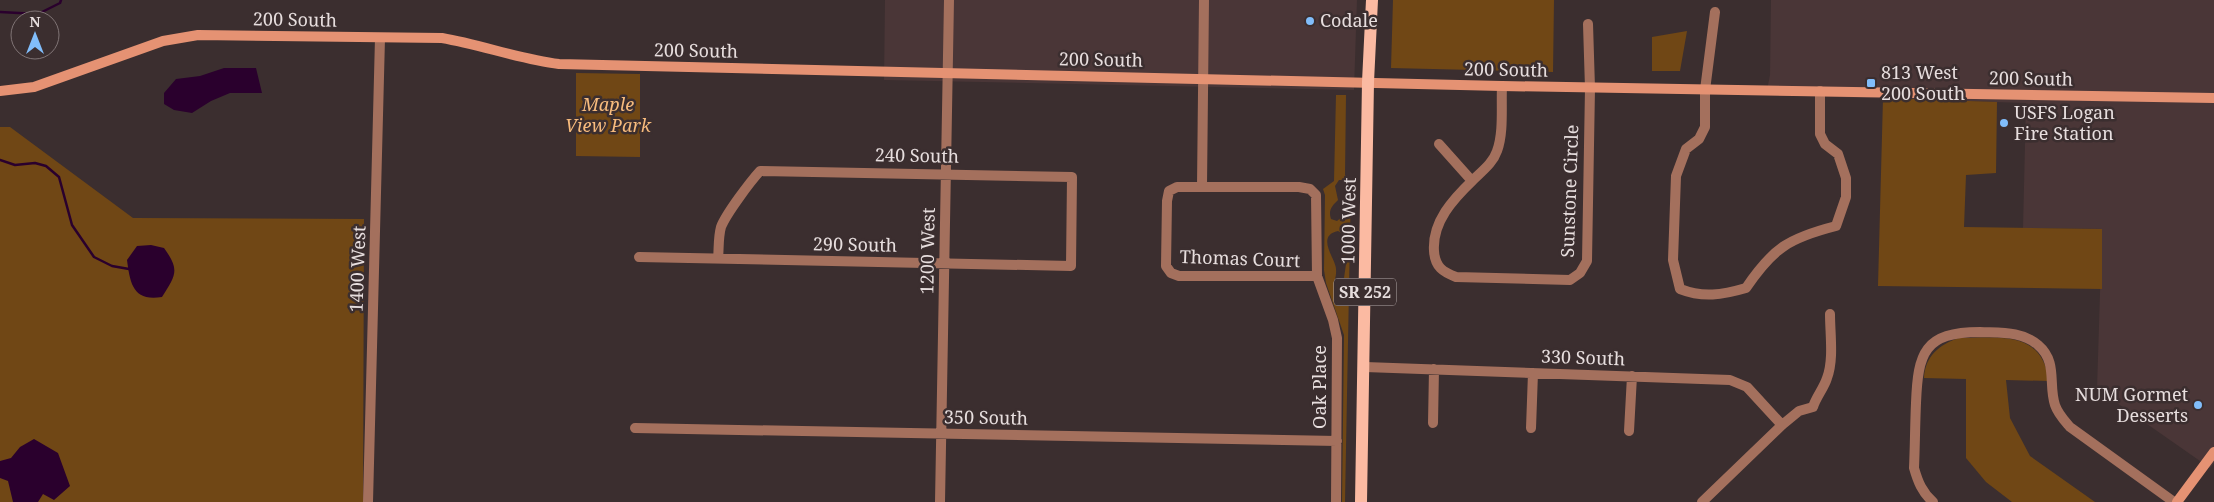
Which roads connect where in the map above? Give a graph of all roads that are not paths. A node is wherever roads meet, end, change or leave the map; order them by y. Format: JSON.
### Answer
{"nodes":[{"id":1,"x":949,"y":0,"type":"edge"},
{"id":2,"x":1204,"y":0,"type":"edge"},
{"id":3,"x":1372,"y":0,"type":"edge"},
{"id":4,"x":1715,"y":12,"type":"dead end"},
{"id":5,"x":1588,"y":24,"type":"dead end"},
{"id":6,"x":380,"y":38,"type":"junction"},
{"id":7,"x":947,"y":72,"type":"junction"},
{"id":8,"x":1203,"y":78,"type":"junction"},
{"id":9,"x":1368,"y":82,"type":"junction"},
{"id":10,"x":1502,"y":86,"type":"junction"},
{"id":11,"x":1590,"y":88,"type":"junction"},
{"id":12,"x":1705,"y":90,"type":"junction"},
{"id":13,"x":0,"y":91,"type":"edge"},
{"id":14,"x":1820,"y":92,"type":"junction"},
{"id":15,"x":2214,"y":98,"type":"edge"},
{"id":16,"x":1438,"y":144,"type":"dead end"},
{"id":17,"x":945,"y":173,"type":"junction"},
{"id":18,"x":1472,"y":180,"type":"junction"},
{"id":19,"x":1202,"y":186,"type":"junction"},
{"id":20,"x":639,"y":257,"type":"dead end"},
{"id":21,"x":718,"y":259,"type":"junction"},
{"id":22,"x":944,"y":263,"type":"junction"},
{"id":23,"x":1071,"y":266,"type":"joint"},
{"id":24,"x":1317,"y":276,"type":"junction"},
{"id":25,"x":1830,"y":314,"type":"dead end"},
{"id":26,"x":1365,"y":367,"type":"junction"},
{"id":27,"x":1434,"y":369,"type":"junction"},
{"id":28,"x":1533,"y":372,"type":"junction"},
{"id":29,"x":1632,"y":376,"type":"junction"},
{"id":30,"x":1433,"y":423,"type":"dead end"},
{"id":31,"x":1782,"y":424,"type":"junction"},
{"id":32,"x":635,"y":428,"type":"dead end"},
{"id":33,"x":1532,"y":428,"type":"dead end"},
{"id":34,"x":1629,"y":431,"type":"dead end"},
{"id":35,"x":941,"y":433,"type":"junction"},
{"id":36,"x":1337,"y":441,"type":"junction"},
{"id":37,"x":2214,"y":452,"type":"edge"},
{"id":38,"x":368,"y":502,"type":"edge"},
{"id":39,"x":940,"y":502,"type":"edge"},
{"id":40,"x":1336,"y":502,"type":"edge"},
{"id":41,"x":1361,"y":502,"type":"edge"},
{"id":42,"x":1702,"y":502,"type":"edge"},
{"id":43,"x":1934,"y":502,"type":"edge"},
{"id":44,"x":2175,"y":502,"type":"edge"}],
"edges":[{"from":1,"to":7,"type":"street","name":"1200 West"},
{"from":2,"to":8,"type":"street"},
{"from":3,"to":9,"type":"main road","name":"1000 West","number":"SR 252"},
{"from":4,"to":12,"type":"street"},
{"from":5,"to":11,"type":"street","name":"Sunstone Circle"},
{"from":6,"to":7,"type":"street","name":"200 South"},
{"from":6,"to":13,"type":"street","name":"200 South"},
{"from":6,"to":38,"type":"street","name":"1400 West"},
{"from":7,"to":8,"type":"street","name":"200 South"},
{"from":7,"to":17,"type":"street","name":"1200 West"},
{"from":8,"to":9,"type":"street","name":"200 South"},
{"from":8,"to":19,"type":"street"},
{"from":9,"to":10,"type":"street","name":"200 South"},
{"from":9,"to":26,"type":"main road","name":"1000 West","number":"SR 252"},
{"from":10,"to":11,"type":"street","name":"200 South"},
{"from":10,"to":18,"type":"street","name":"Sunstone Circle"},
{"from":11,"to":12,"type":"street","name":"200 South"},
{"from":11,"to":18,"type":"street","name":"Sunstone Circle"},
{"from":12,"to":14,"type":"street","name":"200 South"},
{"from":12,"to":14,"type":"street"},
{"from":14,"to":15,"type":"street","name":"200 South"},
{"from":16,"to":18,"type":"street"},
{"from":17,"to":21,"type":"street","name":"240 South"},
{"from":17,"to":22,"type":"street","name":"1200 West"},
{"from":17,"to":23,"type":"street","name":"240 South"},
{"from":19,"to":24,"type":"street","name":"Thomas Court"},
{"from":19,"to":24,"type":"street","name":"Thomas Court"},
{"from":20,"to":21,"type":"street","name":"290 South"},
{"from":21,"to":22,"type":"street","name":"290 South"},
{"from":22,"to":23,"type":"street","name":"290 South"},
{"from":22,"to":35,"type":"street","name":"1200 West"},
{"from":24,"to":36,"type":"street","name":"Oak Place"},
{"from":25,"to":31,"type":"street"},
{"from":26,"to":27,"type":"street","name":"330 South"},
{"from":26,"to":41,"type":"main road","name":"1000 West","number":"SR 252"},
{"from":27,"to":28,"type":"street","name":"330 South"},
{"from":27,"to":30,"type":"street"},
{"from":28,"to":29,"type":"street","name":"330 South"},
{"from":28,"to":33,"type":"street"},
{"from":29,"to":31,"type":"street","name":"330 South"},
{"from":29,"to":34,"type":"street"},
{"from":31,"to":42,"type":"street"},
{"from":32,"to":35,"type":"street","name":"350 South"},
{"from":35,"to":36,"type":"street","name":"350 South"},
{"from":35,"to":39,"type":"street","name":"1200 West"},
{"from":36,"to":40,"type":"street","name":"Oak Place"},
{"from":37,"to":44,"type":"street"},
{"from":43,"to":44,"type":"street"}]}
